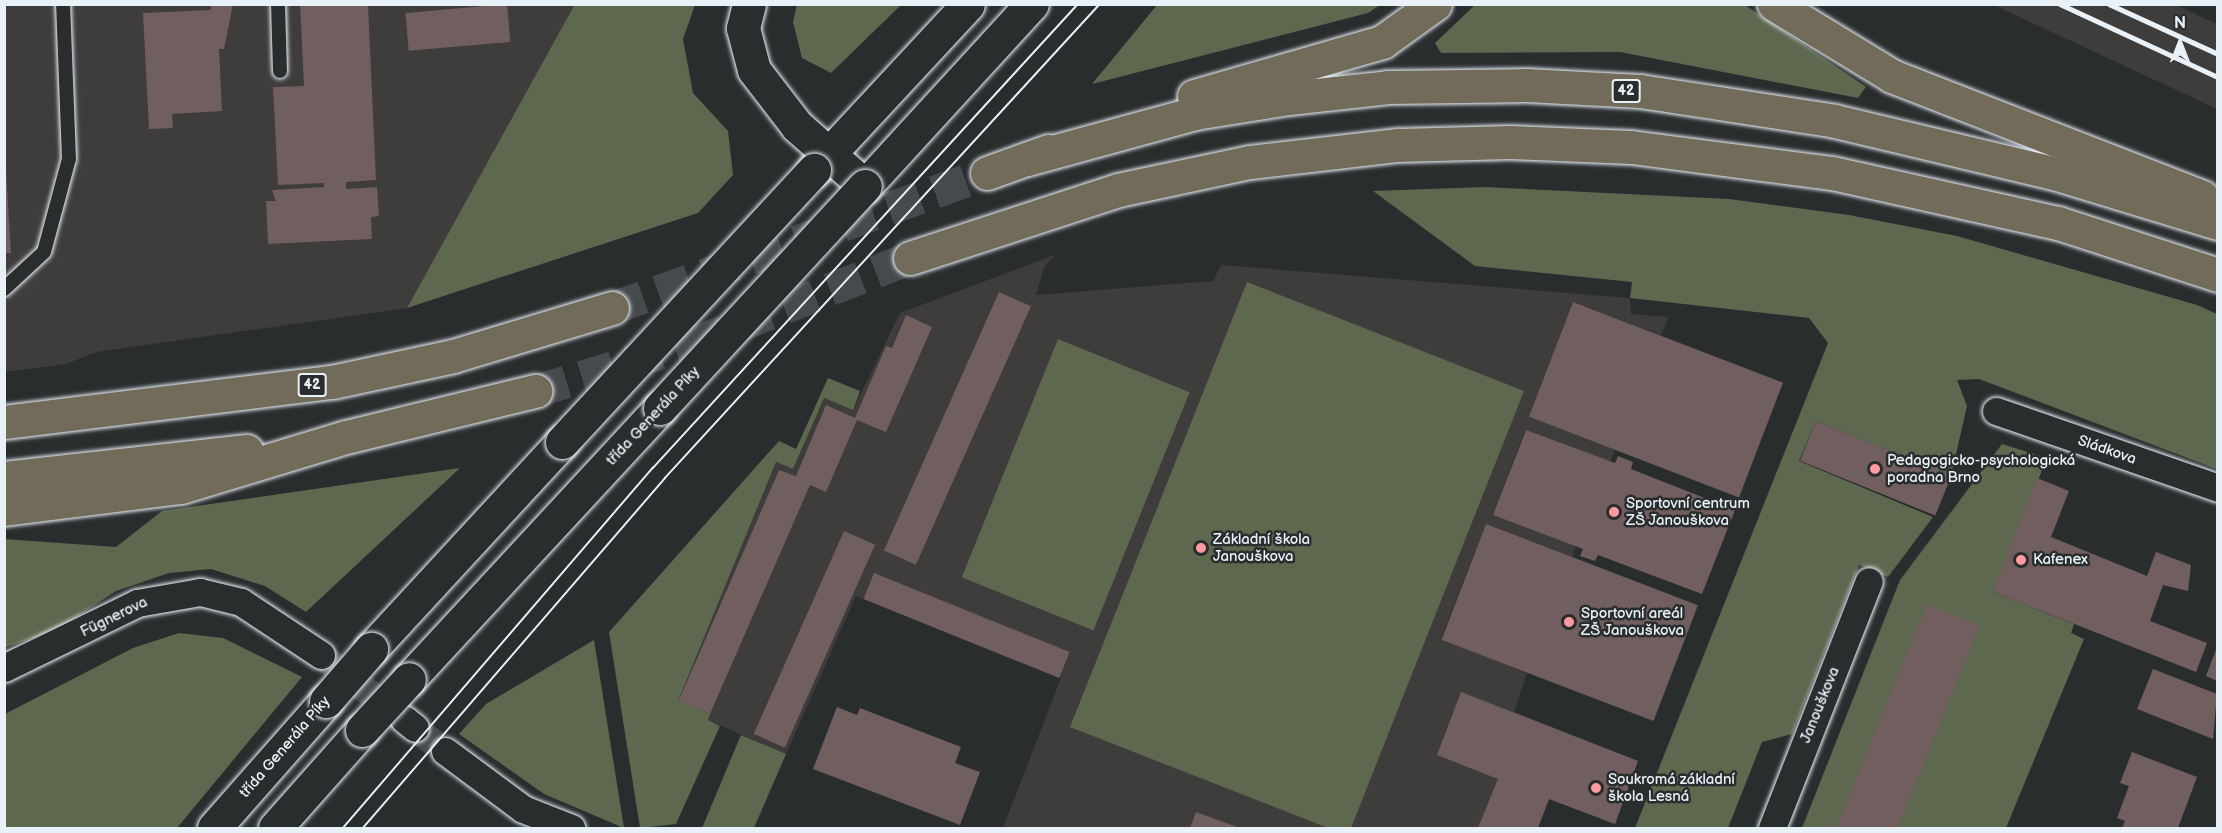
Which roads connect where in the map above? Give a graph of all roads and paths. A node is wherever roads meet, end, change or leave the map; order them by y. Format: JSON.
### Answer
{"nodes":[{"id":1,"x":63,"y":4,"type":"edge"},
{"id":2,"x":278,"y":4,"type":"edge"},
{"id":3,"x":749,"y":4,"type":"edge"},
{"id":4,"x":968,"y":4,"type":"edge"},
{"id":5,"x":1032,"y":4,"type":"edge"},
{"id":6,"x":1435,"y":4,"type":"edge"},
{"id":7,"x":1774,"y":4,"type":"edge"},
{"id":8,"x":280,"y":71,"type":"dead end"},
{"id":9,"x":1027,"y":159,"type":"junction"},
{"id":10,"x":826,"y":163,"type":"junction"},
{"id":11,"x":987,"y":173,"type":"tunnel mouth"},
{"id":12,"x":865,"y":186,"type":"junction"},
{"id":13,"x":2217,"y":204,"type":"edge"},
{"id":14,"x":2217,"y":224,"type":"edge"},
{"id":15,"x":910,"y":258,"type":"tunnel mouth"},
{"id":16,"x":2217,"y":275,"type":"edge"},
{"id":17,"x":4,"y":289,"type":"edge"},
{"id":18,"x":612,"y":308,"type":"tunnel mouth"},
{"id":19,"x":535,"y":391,"type":"tunnel mouth"},
{"id":20,"x":1996,"y":411,"type":"dead end"},
{"id":21,"x":4,"y":422,"type":"edge"},
{"id":22,"x":346,"y":437,"type":"junction"},
{"id":23,"x":4,"y":478,"type":"edge"},
{"id":24,"x":2217,"y":488,"type":"edge"},
{"id":25,"x":4,"y":509,"type":"edge"},
{"id":26,"x":1869,"y":581,"type":"dead end"},
{"id":27,"x":321,"y":655,"type":"tunnel mouth"},
{"id":28,"x":4,"y":668,"type":"edge"},
{"id":29,"x":445,"y":750,"type":"tunnel mouth"},
{"id":30,"x":214,"y":828,"type":"edge"},
{"id":31,"x":275,"y":828,"type":"edge"},
{"id":32,"x":571,"y":828,"type":"edge"},
{"id":33,"x":1772,"y":828,"type":"edge"}],
"edges":[{"from":1,"to":17,"type":"lane"},
{"from":2,"to":8,"type":"lane"},
{"from":3,"to":10,"type":"main road"},
{"from":4,"to":10,"type":"main road","name":"třída Generála Píky"},
{"from":5,"to":12,"type":"main road","name":"třída Generála Píky"},
{"from":6,"to":9,"type":"highway","number":"42"},
{"from":7,"to":13,"type":"highway"},
{"from":9,"to":11,"type":"highway","number":"42"},
{"from":9,"to":14,"type":"highway","number":"42"},
{"from":10,"to":12,"type":"main road"},
{"from":10,"to":30,"type":"main road","name":"třída Generála Píky","bridge":true},
{"from":12,"to":31,"type":"main road","name":"třída Generála Píky","bridge":true},
{"from":15,"to":16,"type":"highway"},
{"from":18,"to":21,"type":"highway","number":"42"},
{"from":19,"to":22,"type":"highway"},
{"from":20,"to":24,"type":"street","name":"Sládkova"},
{"from":22,"to":23,"type":"highway"},
{"from":22,"to":25,"type":"highway"},
{"from":26,"to":33,"type":"street","name":"Janouškova"},
{"from":27,"to":28,"type":"street","name":"Fügnerova"},
{"from":29,"to":32,"type":"street"}]}
